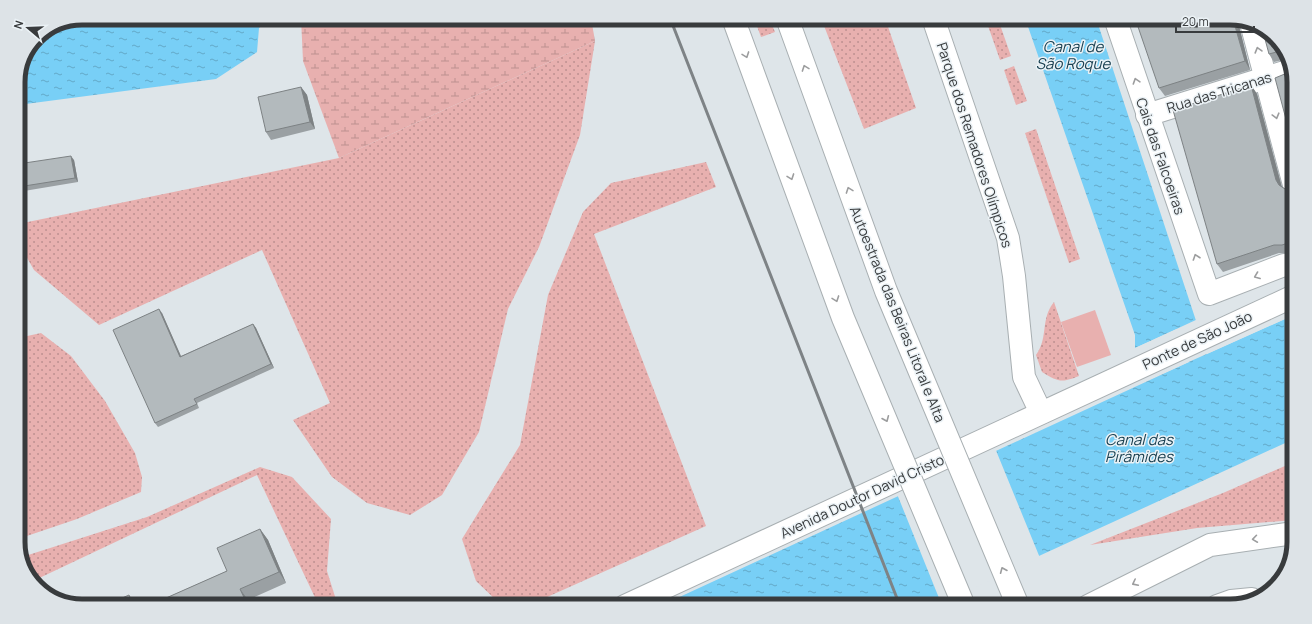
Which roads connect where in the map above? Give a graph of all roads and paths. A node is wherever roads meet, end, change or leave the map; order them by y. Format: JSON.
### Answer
{"nodes":[{"id":1,"x":736,"y":25,"type":"edge"},
{"id":2,"x":790,"y":25,"type":"edge"},
{"id":3,"x":936,"y":25,"type":"edge"},
{"id":4,"x":1117,"y":25,"type":"edge"},
{"id":5,"x":1253,"y":30,"type":"edge"},
{"id":6,"x":1286,"y":72,"type":"edge"},
{"id":7,"x":1266,"y":78,"type":"junction"},
{"id":8,"x":1147,"y":115,"type":"junction"},
{"id":9,"x":1287,"y":158,"type":"edge"},
{"id":10,"x":1287,"y":265,"type":"edge"},
{"id":11,"x":1287,"y":299,"type":"edge"},
{"id":12,"x":1099,"y":384,"type":"joint"},
{"id":13,"x":1041,"y":413,"type":"junction"},
{"id":14,"x":1287,"y":535,"type":"edge"},
{"id":15,"x":640,"y":599,"type":"edge"},
{"id":16,"x":961,"y":599,"type":"edge"},
{"id":17,"x":1015,"y":599,"type":"edge"},
{"id":18,"x":1102,"y":599,"type":"edge"}],
"edges":[{"from":1,"to":16,"type":"main road","one_way":true,"bridge":true},
{"from":17,"to":2,"type":"main road","name":"Autoestrada das Beiras Litoral e Alta","one_way":true,"bridge":true},
{"from":3,"to":13,"type":"main road","name":"Parque dos Remadores Olímpicos"},
{"from":8,"to":4,"type":"main road","name":"Cais das Falcoeiras","one_way":true},
{"from":7,"to":5,"type":"main road","one_way":true},
{"from":6,"to":7,"type":"main road","name":"Rua das Tricanas"},
{"from":7,"to":8,"type":"main road","name":"Rua das Tricanas"},
{"from":7,"to":9,"type":"main road","one_way":true},
{"from":10,"to":8,"type":"main road","name":"Cais das Falcoeiras","one_way":true},
{"from":11,"to":12,"type":"main road","name":"Ponte de São João"},
{"from":12,"to":13,"type":"main road","name":"Avenida Doutor David Cristo"},
{"from":13,"to":15,"type":"main road","name":"Avenida Doutor David Cristo"},
{"from":14,"to":18,"type":"main road","one_way":true}]}
